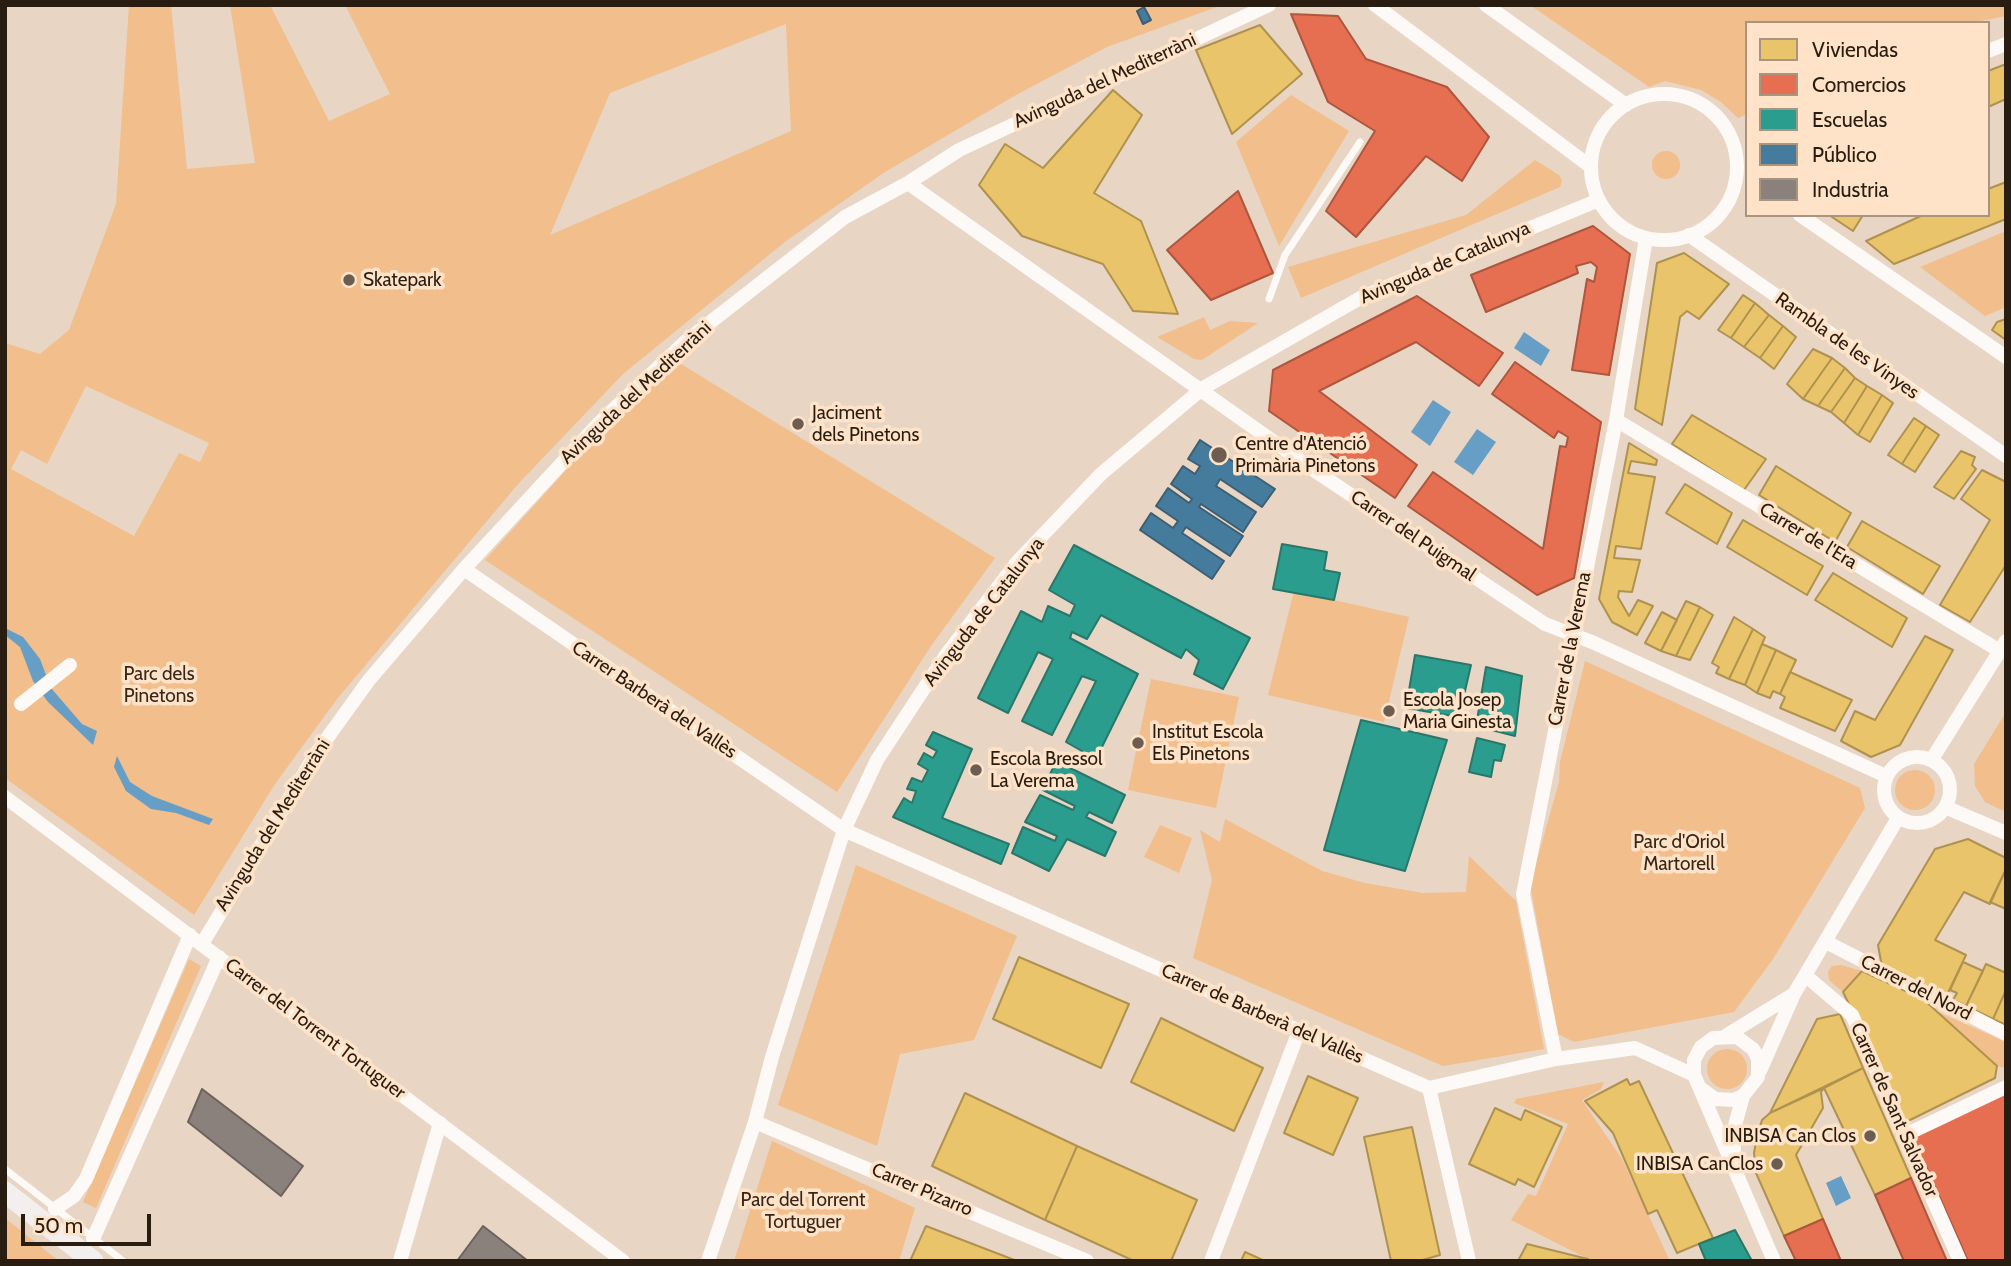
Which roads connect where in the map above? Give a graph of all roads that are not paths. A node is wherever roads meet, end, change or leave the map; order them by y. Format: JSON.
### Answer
{"nodes":[{"id":1,"x":1269,"y":5,"type":"edge"},
{"id":2,"x":1375,"y":5,"type":"edge"},
{"id":3,"x":1486,"y":5,"type":"edge"},
{"id":4,"x":1626,"y":105,"type":"junction"},
{"id":5,"x":1360,"y":142,"type":"dead end"},
{"id":6,"x":1741,"y":148,"type":"edge"},
{"id":7,"x":1591,"y":167,"type":"junction"},
{"id":8,"x":1742,"y":176,"type":"edge"},
{"id":9,"x":908,"y":183,"type":"junction"},
{"id":10,"x":1599,"y":200,"type":"junction"},
{"id":11,"x":1803,"y":217,"type":"edge"},
{"id":12,"x":1689,"y":235,"type":"junction"},
{"id":13,"x":1646,"y":238,"type":"junction"},
{"id":14,"x":1269,"y":299,"type":"dead end"},
{"id":15,"x":2006,"y":357,"type":"edge"},
{"id":16,"x":1203,"y":388,"type":"junction"},
{"id":17,"x":1616,"y":420,"type":"junction"},
{"id":18,"x":2006,"y":456,"type":"edge"},
{"id":19,"x":464,"y":569,"type":"junction"},
{"id":20,"x":1572,"y":635,"type":"junction"},
{"id":21,"x":2003,"y":646,"type":"edge"},
{"id":22,"x":70,"y":665,"type":"dead end"},
{"id":23,"x":21,"y":705,"type":"dead end"},
{"id":24,"x":1931,"y":760,"type":"junction"},
{"id":25,"x":1886,"y":776,"type":"junction"},
{"id":26,"x":5,"y":797,"type":"edge"},
{"id":27,"x":1945,"y":807,"type":"junction"},
{"id":28,"x":1898,"y":818,"type":"junction"},
{"id":29,"x":844,"y":830,"type":"junction"},
{"id":30,"x":2006,"y":833,"type":"edge"},
{"id":31,"x":196,"y":940,"type":"junction"},
{"id":32,"x":1826,"y":942,"type":"junction"},
{"id":33,"x":219,"y":957,"type":"junction"},
{"id":34,"x":1806,"y":976,"type":"junction"},
{"id":35,"x":1794,"y":994,"type":"junction"},
{"id":36,"x":1299,"y":1031,"type":"junction"},
{"id":37,"x":2006,"y":1034,"type":"edge"},
{"id":38,"x":1727,"y":1035,"type":"junction"},
{"id":39,"x":1556,"y":1059,"type":"junction"},
{"id":40,"x":1758,"y":1077,"type":"junction"},
{"id":41,"x":1697,"y":1082,"type":"junction"},
{"id":42,"x":2006,"y":1087,"type":"edge"},
{"id":43,"x":1429,"y":1088,"type":"junction"},
{"id":44,"x":1743,"y":1097,"type":"junction"},
{"id":45,"x":755,"y":1122,"type":"junction"},
{"id":46,"x":440,"y":1123,"type":"junction"},
{"id":47,"x":1905,"y":1135,"type":"junction"},
{"id":48,"x":5,"y":1170,"type":"edge"},
{"id":49,"x":1734,"y":1170,"type":"junction"},
{"id":50,"x":5,"y":1192,"type":"edge"},
{"id":51,"x":55,"y":1209,"type":"junction"},
{"id":52,"x":93,"y":1238,"type":"junction"},
{"id":53,"x":93,"y":1261,"type":"edge"},
{"id":54,"x":122,"y":1261,"type":"edge"},
{"id":55,"x":400,"y":1261,"type":"edge"},
{"id":56,"x":624,"y":1261,"type":"edge"},
{"id":57,"x":708,"y":1261,"type":"edge"},
{"id":58,"x":1087,"y":1261,"type":"edge"},
{"id":59,"x":1211,"y":1261,"type":"edge"},
{"id":60,"x":1469,"y":1261,"type":"edge"},
{"id":61,"x":1774,"y":1261,"type":"edge"},
{"id":62,"x":1960,"y":1261,"type":"edge"}],
"edges":[{"from":1,"to":9,"type":"street","name":"Avinguda del Mediterràni"},
{"from":2,"to":7,"type":"street"},
{"from":3,"to":4,"type":"street"},
{"from":4,"to":6,"type":"street"},
{"from":4,"to":7,"type":"street"},
{"from":5,"to":14,"type":"lane"},
{"from":6,"to":8,"type":"street"},
{"from":7,"to":10,"type":"street"},
{"from":8,"to":12,"type":"street"},
{"from":9,"to":16,"type":"street","name":"Carrer del Puigmal"},
{"from":9,"to":19,"type":"street","name":"Avinguda del Mediterràni"},
{"from":10,"to":13,"type":"street"},
{"from":10,"to":16,"type":"street","name":"Avinguda de Catalunya"},
{"from":11,"to":15,"type":"street"},
{"from":12,"to":13,"type":"street"},
{"from":12,"to":18,"type":"street","name":"Rambla de les Vinyes"},
{"from":13,"to":17,"type":"street","name":"Carrer de la Verema"},
{"from":16,"to":20,"type":"street","name":"Carrer del Puigmal"},
{"from":16,"to":29,"type":"street","name":"Avinguda de Catalunya"},
{"from":17,"to":20,"type":"street","name":"Carrer de la Verema"},
{"from":17,"to":21,"type":"street","name":"Carrer de l'Era"},
{"from":19,"to":29,"type":"street","name":"Carrer Barberà del Vallès"},
{"from":19,"to":31,"type":"street","name":"Avinguda del Mediterràni"},
{"from":20,"to":25,"type":"street","name":"Carrer del Puigmal"},
{"from":20,"to":39,"type":"street","name":"Carrer de la Verema"},
{"from":21,"to":24,"type":"street"},
{"from":22,"to":23,"type":"street"},
{"from":24,"to":25,"type":"street"},
{"from":24,"to":27,"type":"street"},
{"from":25,"to":28,"type":"street"},
{"from":26,"to":31,"type":"street","name":"Carrer del Torrent Tortuguer"},
{"from":27,"to":28,"type":"street"},
{"from":27,"to":30,"type":"street"},
{"from":28,"to":32,"type":"street"},
{"from":29,"to":36,"type":"street","name":"Carrer de Barberà del Vallès"},
{"from":29,"to":45,"type":"street","name":"Avinguda de Catalunya"},
{"from":31,"to":33,"type":"street","name":"Carrer del Torrent Tortuguer"},
{"from":31,"to":51,"type":"street","name":"Avinguda del Mediterràni"},
{"from":32,"to":34,"type":"street"},
{"from":32,"to":37,"type":"street","name":"Carrer del Nord"},
{"from":33,"to":46,"type":"street","name":"Carrer del Torrent Tortuguer"},
{"from":33,"to":52,"type":"street"},
{"from":34,"to":35,"type":"street"},
{"from":34,"to":47,"type":"street","name":"Carrer de Sant Salvador"},
{"from":35,"to":38,"type":"street"},
{"from":35,"to":40,"type":"street"},
{"from":36,"to":43,"type":"street","name":"Carrer de Barberà del Vallès"},
{"from":36,"to":59,"type":"street"},
{"from":38,"to":40,"type":"street"},
{"from":38,"to":41,"type":"street"},
{"from":39,"to":41,"type":"street"},
{"from":39,"to":43,"type":"street"},
{"from":40,"to":44,"type":"street"},
{"from":41,"to":44,"type":"street"},
{"from":41,"to":49,"type":"street"},
{"from":42,"to":47,"type":"street"},
{"from":43,"to":60,"type":"street"},
{"from":44,"to":49,"type":"street"},
{"from":45,"to":57,"type":"street","name":"Avinguda de Catalunya"},
{"from":45,"to":58,"type":"street","name":"Carrer Pizarro"},
{"from":46,"to":55,"type":"street"},
{"from":46,"to":56,"type":"street","name":"Carrer del Torrent Tortuguer"},
{"from":47,"to":62,"type":"street","name":"Carrer de Sant Salvador"},
{"from":48,"to":51,"type":"lane"},
{"from":49,"to":61,"type":"street"},
{"from":50,"to":53,"type":"main road"},
{"from":51,"to":52,"type":"lane"},
{"from":52,"to":54,"type":"lane"}]}
